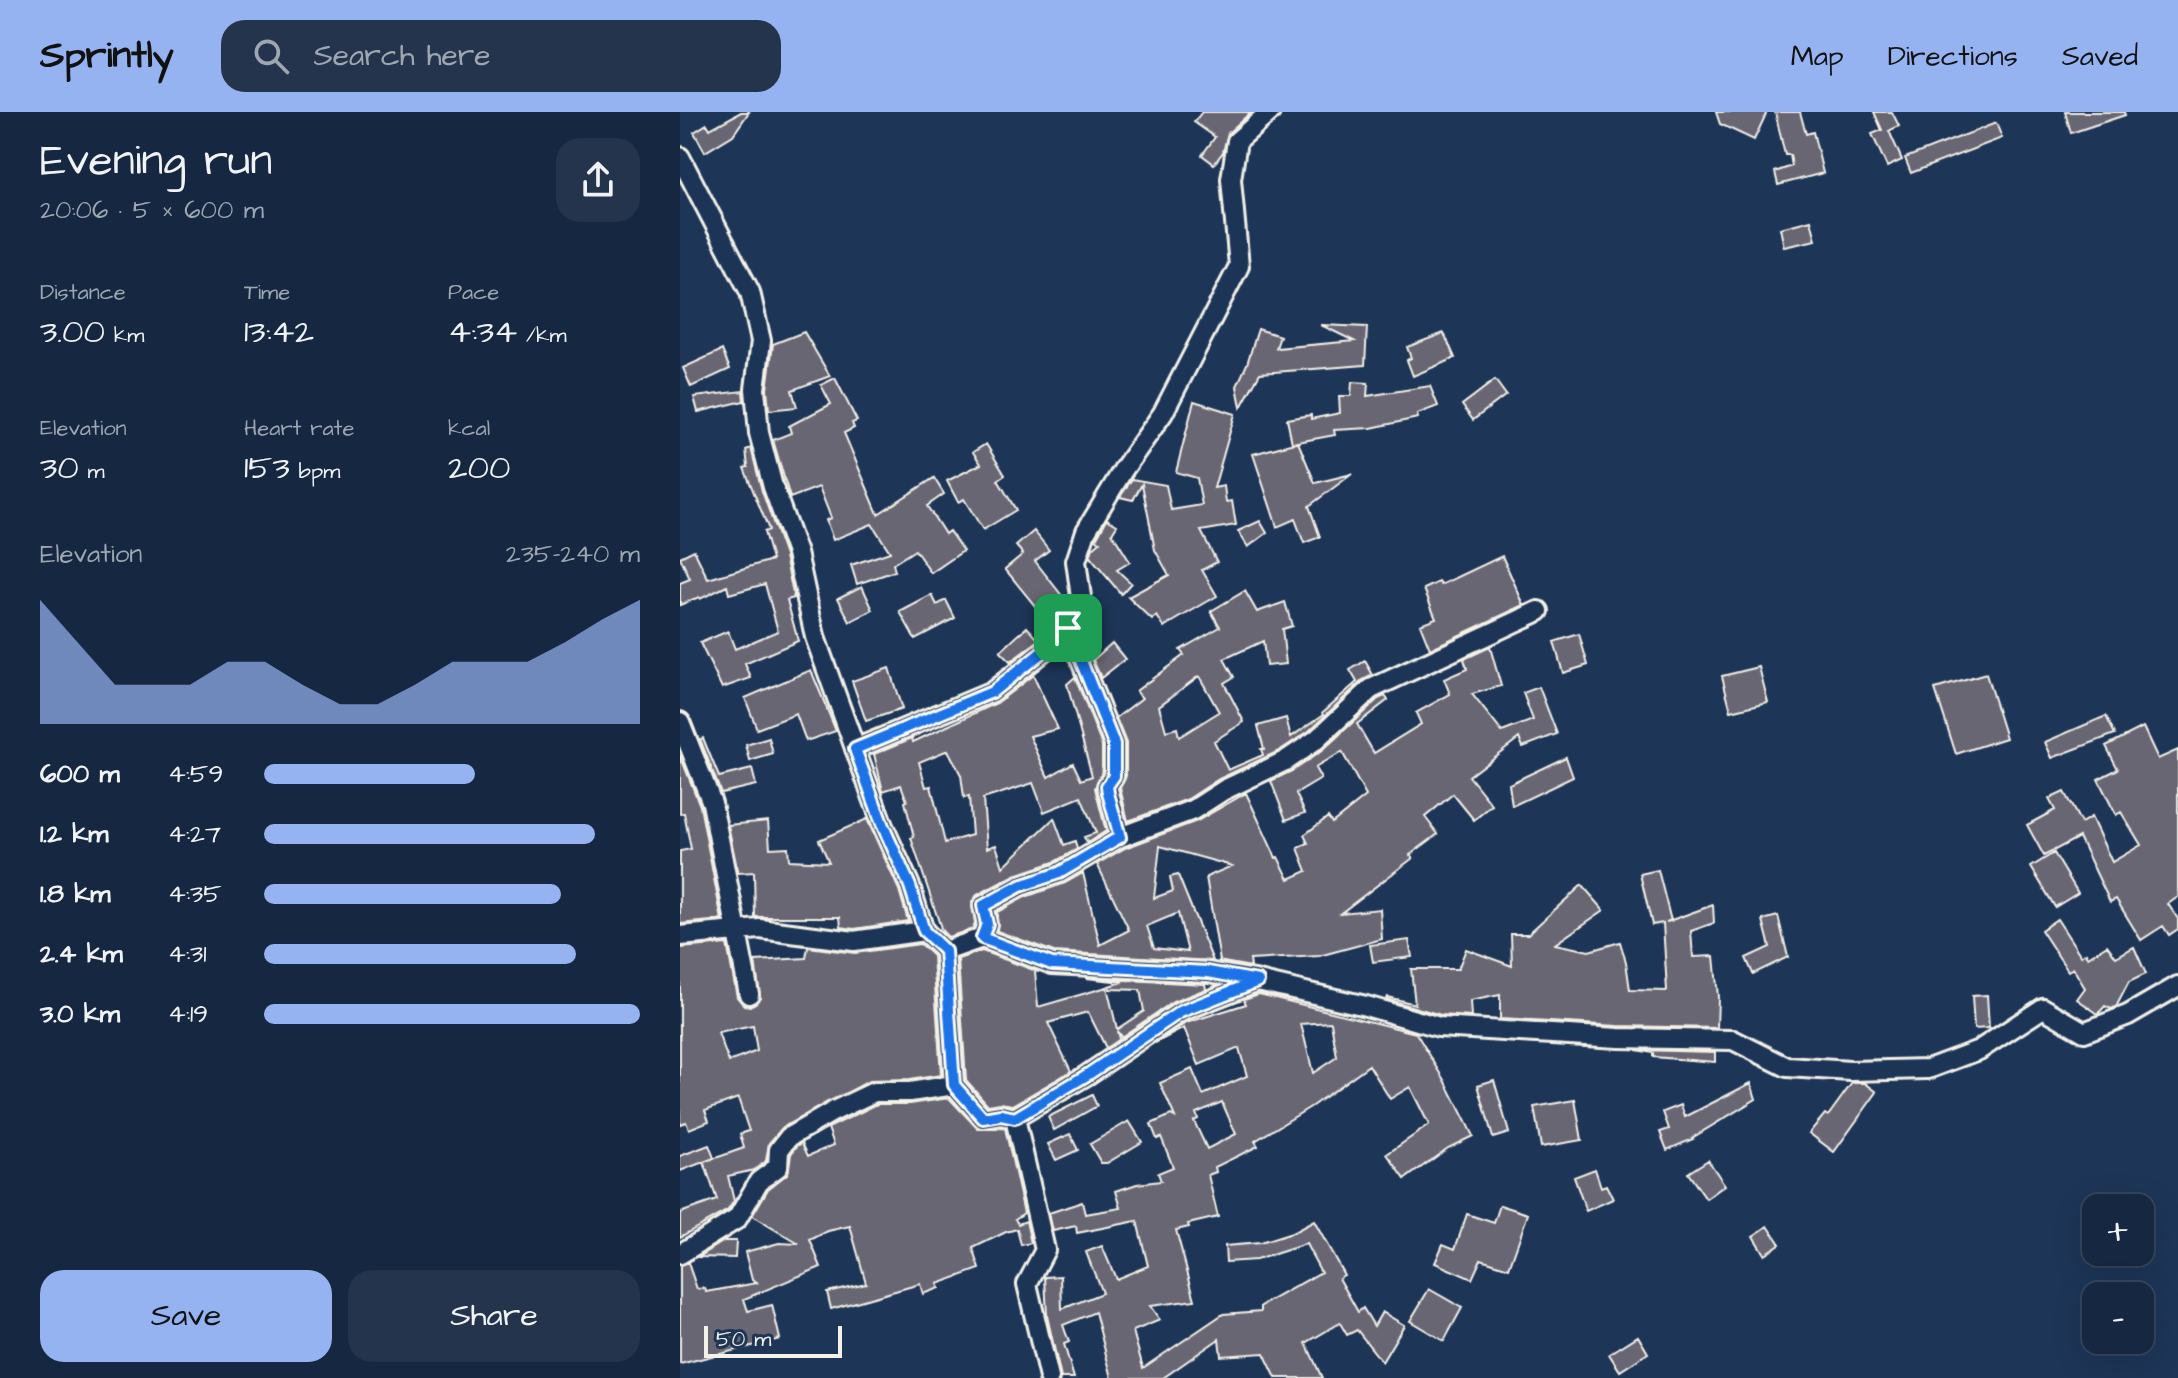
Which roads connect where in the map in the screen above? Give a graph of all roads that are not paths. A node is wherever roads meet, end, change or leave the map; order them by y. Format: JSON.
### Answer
{"nodes":[{"id":1,"x":1270,"y":112,"type":"edge"},
{"id":2,"x":680,"y":157,"type":"edge"},
{"id":3,"x":1539,"y":611,"type":"dead end"},
{"id":4,"x":1068,"y":628,"type":"junction"},
{"id":5,"x":680,"y":722,"type":"edge"},
{"id":6,"x":855,"y":749,"type":"junction"},
{"id":7,"x":1120,"y":837,"type":"junction"},
{"id":8,"x":924,"y":931,"type":"junction"},
{"id":9,"x":737,"y":933,"type":"junction"},
{"id":10,"x":680,"y":936,"type":"edge"},
{"id":11,"x":982,"y":938,"type":"junction"},
{"id":12,"x":945,"y":951,"type":"junction"},
{"id":13,"x":1258,"y":981,"type":"junction"},
{"id":14,"x":2178,"y":986,"type":"edge"},
{"id":15,"x":749,"y":994,"type":"dead end"},
{"id":16,"x":954,"y":1085,"type":"junction"},
{"id":17,"x":1015,"y":1118,"type":"junction"},
{"id":18,"x":680,"y":1254,"type":"edge"},
{"id":19,"x":1049,"y":1378,"type":"edge"}],
"edges":[{"from":1,"to":4,"type":"street"},
{"from":2,"to":6,"type":"street"},
{"from":3,"to":7,"type":"street"},
{"from":4,"to":6,"type":"street"},
{"from":4,"to":7,"type":"street"},
{"from":5,"to":9,"type":"street"},
{"from":6,"to":8,"type":"street"},
{"from":7,"to":11,"type":"street"},
{"from":8,"to":9,"type":"street"},
{"from":8,"to":12,"type":"street"},
{"from":9,"to":10,"type":"street"},
{"from":9,"to":15,"type":"street"},
{"from":11,"to":12,"type":"street"},
{"from":11,"to":13,"type":"street"},
{"from":12,"to":16,"type":"street"},
{"from":13,"to":14,"type":"street"},
{"from":13,"to":17,"type":"street"},
{"from":16,"to":17,"type":"street"},
{"from":16,"to":18,"type":"street"},
{"from":17,"to":19,"type":"street"}]}
